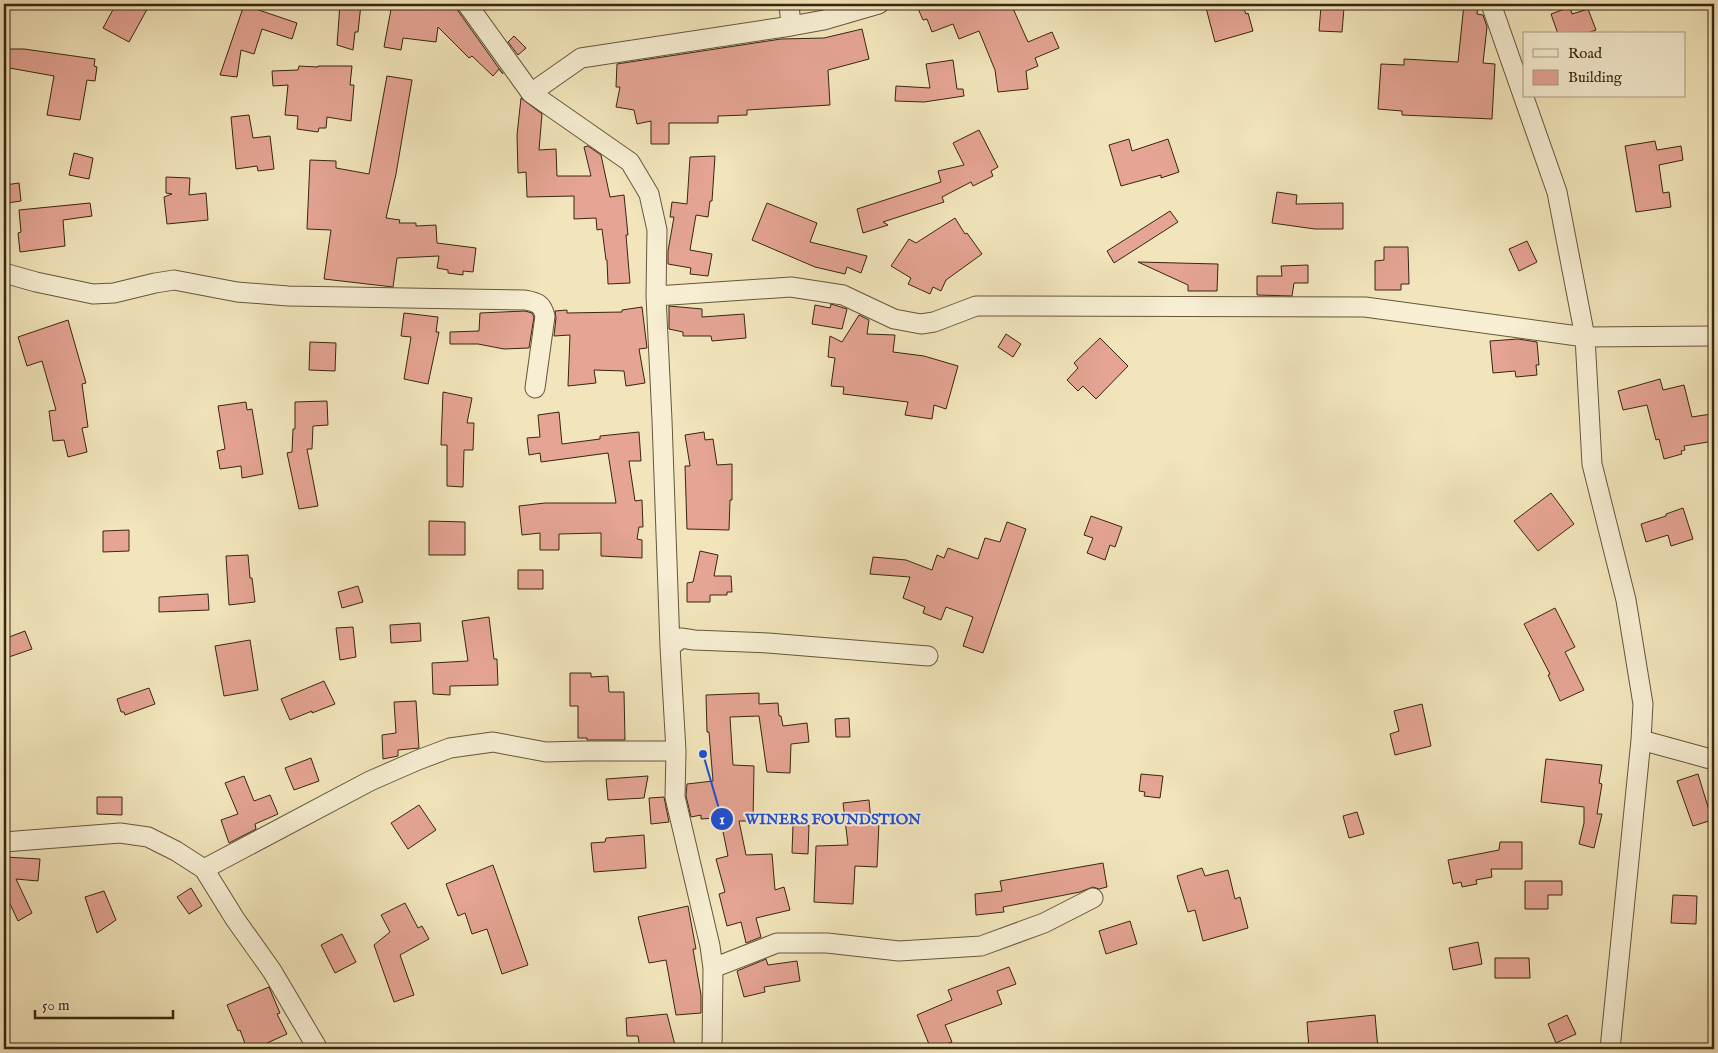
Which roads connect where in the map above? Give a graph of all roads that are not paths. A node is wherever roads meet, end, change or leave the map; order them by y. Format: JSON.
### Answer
{"nodes":[{"id":1,"x":466,"y":4,"type":"edge"},
{"id":2,"x":789,"y":4,"type":"edge"},
{"id":3,"x":879,"y":4,"type":"edge"},
{"id":4,"x":1491,"y":4,"type":"edge"},
{"id":5,"x":791,"y":26,"type":"junction"},
{"id":6,"x":531,"y":93,"type":"junction"},
{"id":7,"x":1523,"y":95,"type":"edge"},
{"id":8,"x":1524,"y":98,"type":"edge"},
{"id":9,"x":4,"y":273,"type":"edge"},
{"id":10,"x":656,"y":296,"type":"junction"},
{"id":11,"x":1714,"y":336,"type":"edge"},
{"id":12,"x":1585,"y":338,"type":"junction"},
{"id":13,"x":535,"y":388,"type":"dead end"},
{"id":14,"x":670,"y":648,"type":"junction"},
{"id":15,"x":928,"y":656,"type":"dead end"},
{"id":16,"x":1641,"y":740,"type":"junction"},
{"id":17,"x":676,"y":751,"type":"junction"},
{"id":18,"x":1714,"y":760,"type":"edge"},
{"id":19,"x":4,"y":842,"type":"edge"},
{"id":20,"x":204,"y":869,"type":"junction"},
{"id":21,"x":1093,"y":898,"type":"dead end"},
{"id":22,"x":713,"y":968,"type":"junction"},
{"id":23,"x":318,"y":1049,"type":"edge"},
{"id":24,"x":712,"y":1049,"type":"edge"},
{"id":25,"x":1610,"y":1049,"type":"edge"}],
"edges":[{"from":1,"to":6,"type":"street"},
{"from":2,"to":5,"type":"street"},
{"from":3,"to":5,"type":"street"},
{"from":4,"to":7,"type":"street"},
{"from":5,"to":6,"type":"street"},
{"from":6,"to":10,"type":"street"},
{"from":8,"to":12,"type":"street"},
{"from":9,"to":13,"type":"street"},
{"from":10,"to":12,"type":"street"},
{"from":10,"to":14,"type":"street"},
{"from":11,"to":12,"type":"street"},
{"from":12,"to":16,"type":"street"},
{"from":14,"to":15,"type":"street"},
{"from":14,"to":17,"type":"street"},
{"from":16,"to":18,"type":"street"},
{"from":16,"to":25,"type":"street"},
{"from":17,"to":20,"type":"street"},
{"from":17,"to":22,"type":"street"},
{"from":19,"to":20,"type":"street"},
{"from":20,"to":23,"type":"street"},
{"from":21,"to":22,"type":"street"},
{"from":22,"to":24,"type":"street"}]}
